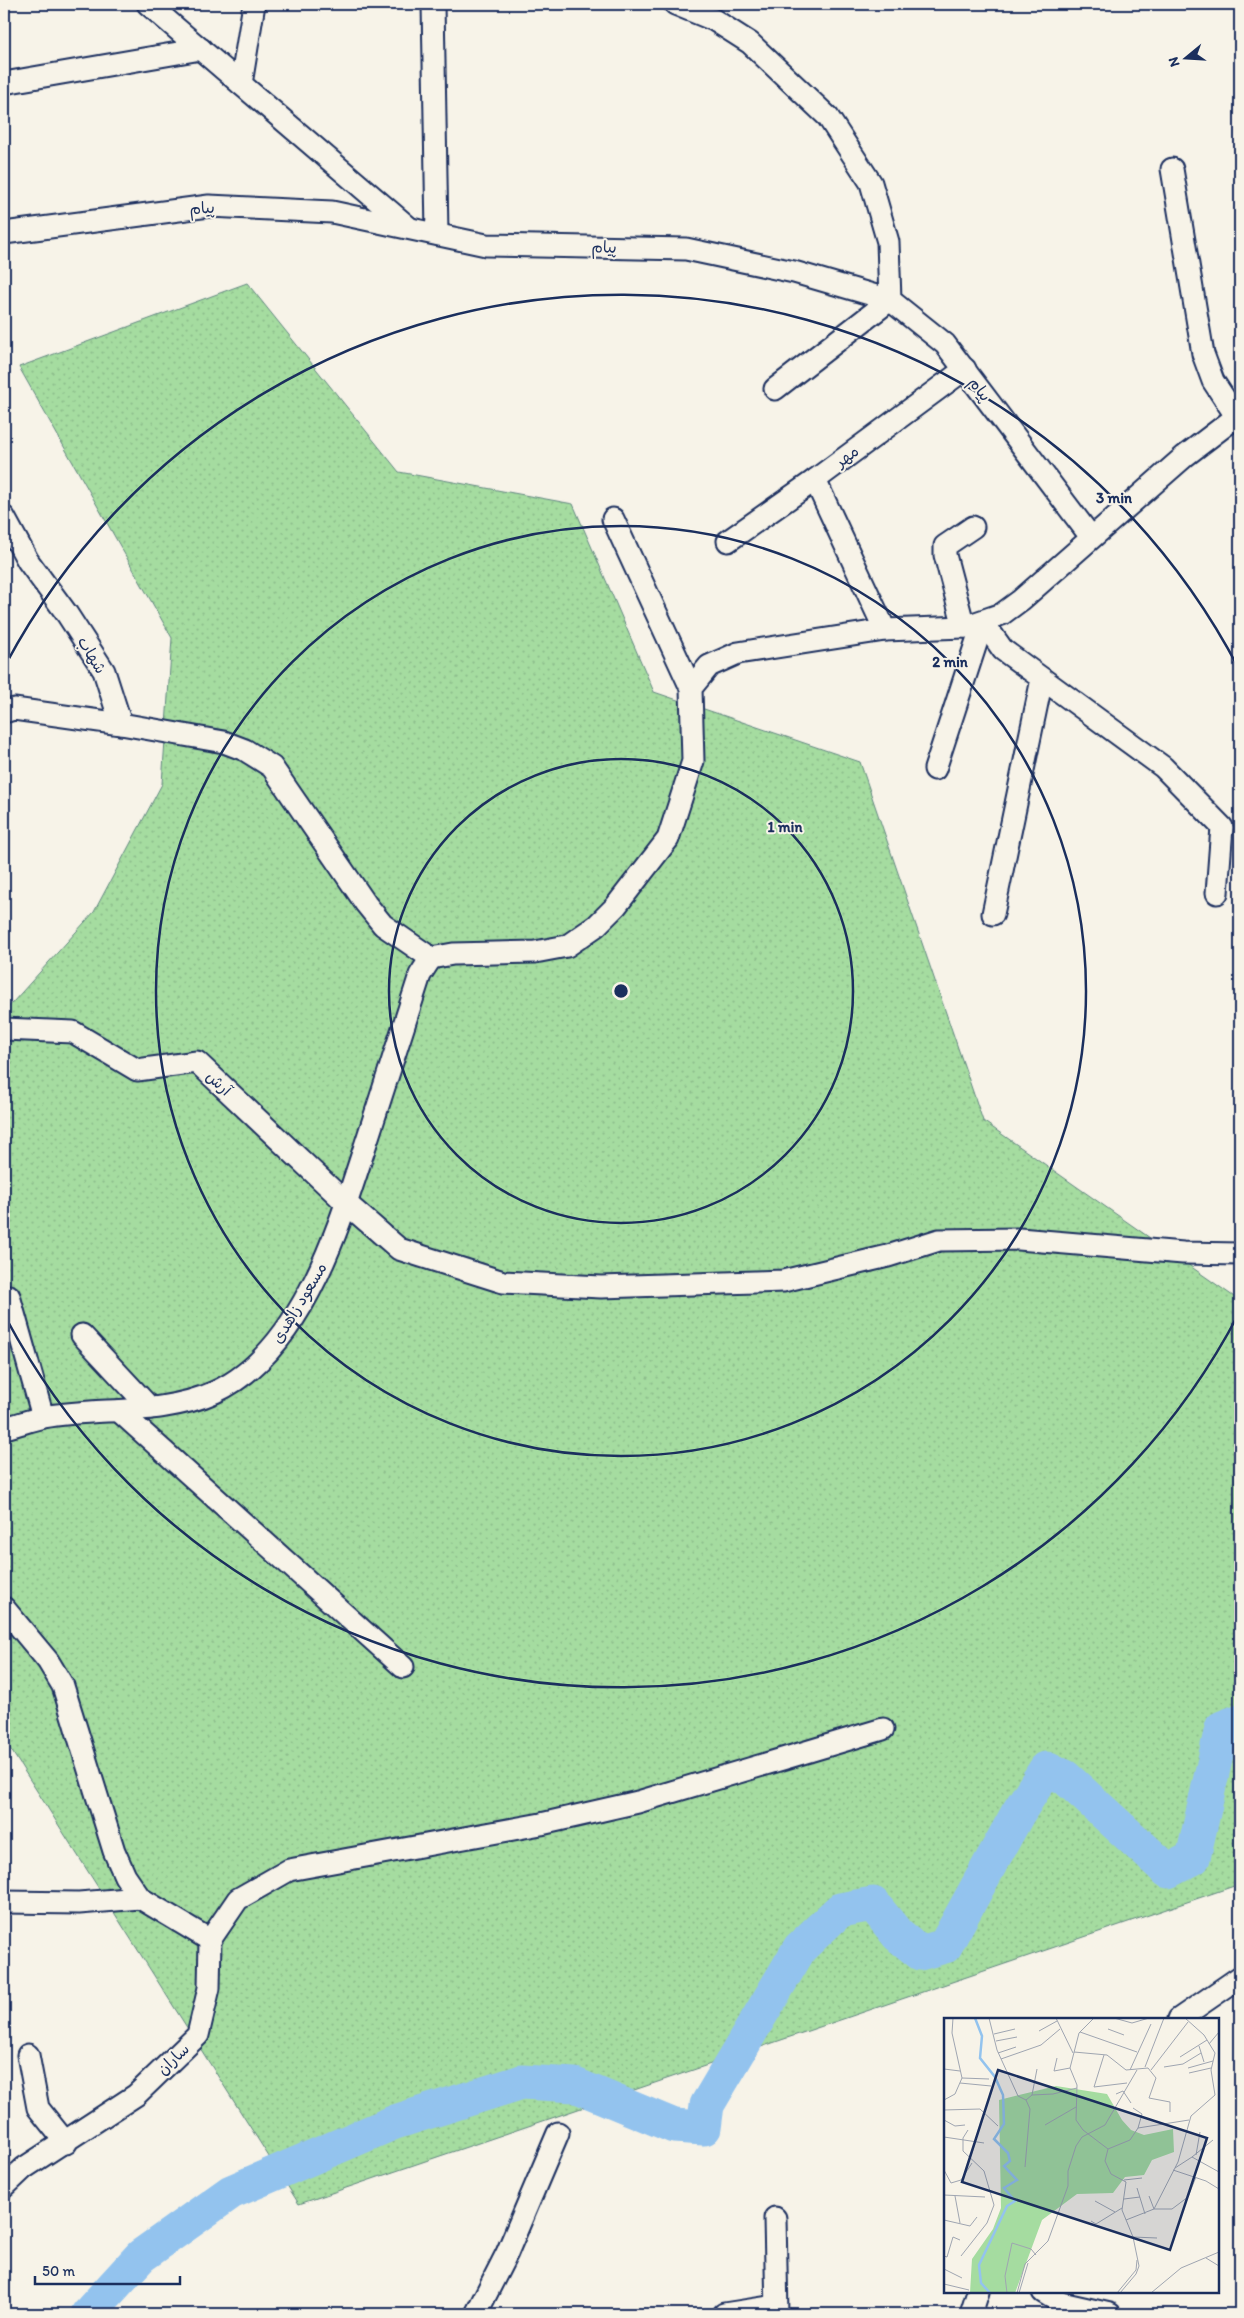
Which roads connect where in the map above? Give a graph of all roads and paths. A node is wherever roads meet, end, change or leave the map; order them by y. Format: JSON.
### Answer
{"nodes":[{"id":1,"x":148,"y":4,"type":"edge"},
{"id":2,"x":254,"y":4,"type":"edge"},
{"id":3,"x":433,"y":4,"type":"edge"},
{"id":4,"x":675,"y":4,"type":"edge"},
{"id":5,"x":202,"y":50,"type":"junction"},
{"id":6,"x":4,"y":83,"type":"edge"},
{"id":7,"x":241,"y":84,"type":"junction"},
{"id":8,"x":1172,"y":169,"type":"dead end"},
{"id":9,"x":410,"y":229,"type":"junction"},
{"id":10,"x":4,"y":233,"type":"edge"},
{"id":11,"x":436,"y":234,"type":"junction"},
{"id":12,"x":890,"y":300,"type":"junction"},
{"id":13,"x":965,"y":369,"type":"junction"},
{"id":14,"x":775,"y":389,"type":"dead end"},
{"id":15,"x":1238,"y":415,"type":"edge"},
{"id":16,"x":815,"y":480,"type":"junction"},
{"id":17,"x":4,"y":517,"type":"edge"},
{"id":18,"x":613,"y":519,"type":"dead end"},
{"id":19,"x":973,"y":527,"type":"dead end"},
{"id":20,"x":1091,"y":537,"type":"junction"},
{"id":21,"x":728,"y":541,"type":"dead end"},
{"id":22,"x":973,"y":624,"type":"junction"},
{"id":23,"x":885,"y":630,"type":"junction"},
{"id":24,"x":1042,"y":679,"type":"junction"},
{"id":25,"x":691,"y":688,"type":"junction"},
{"id":26,"x":4,"y":712,"type":"edge"},
{"id":27,"x":121,"y":724,"type":"junction"},
{"id":28,"x":935,"y":769,"type":"dead end"},
{"id":29,"x":1217,"y":893,"type":"dead end"},
{"id":30,"x":993,"y":914,"type":"dead end"},
{"id":31,"x":431,"y":958,"type":"junction"},
{"id":32,"x":4,"y":1029,"type":"edge"},
{"id":33,"x":346,"y":1203,"type":"junction"},
{"id":34,"x":1240,"y":1254,"type":"edge"},
{"id":35,"x":9,"y":1296,"type":"dead end"},
{"id":36,"x":82,"y":1335,"type":"dead end"},
{"id":37,"x":150,"y":1408,"type":"junction"},
{"id":38,"x":119,"y":1411,"type":"junction"},
{"id":39,"x":44,"y":1417,"type":"junction"},
{"id":40,"x":4,"y":1428,"type":"edge"},
{"id":41,"x":4,"y":1608,"type":"edge"},
{"id":42,"x":403,"y":1667,"type":"dead end"},
{"id":43,"x":883,"y":1729,"type":"dead end"},
{"id":44,"x":140,"y":1898,"type":"junction"},
{"id":45,"x":4,"y":1902,"type":"edge"},
{"id":46,"x":210,"y":1940,"type":"junction"},
{"id":47,"x":1240,"y":1977,"type":"edge"},
{"id":48,"x":1181,"y":2018,"type":"edge"},
{"id":49,"x":28,"y":2055,"type":"dead end"},
{"id":50,"x":558,"y":2133,"type":"dead end"},
{"id":51,"x":66,"y":2143,"type":"junction"},
{"id":52,"x":4,"y":2187,"type":"edge"},
{"id":53,"x":775,"y":2218,"type":"dead end"},
{"id":54,"x":978,"y":2293,"type":"edge"},
{"id":55,"x":1045,"y":2293,"type":"edge"},
{"id":56,"x":777,"y":2310,"type":"edge"},
{"id":57,"x":476,"y":2314,"type":"edge"},
{"id":58,"x":724,"y":2314,"type":"edge"},
{"id":59,"x":970,"y":2314,"type":"edge"},
{"id":60,"x":1110,"y":2314,"type":"edge"}],
"edges":[{"from":1,"to":5,"type":"street"},
{"from":2,"to":7,"type":"street"},
{"from":3,"to":11,"type":"street"},
{"from":4,"to":12,"type":"street"},
{"from":5,"to":6,"type":"street"},
{"from":5,"to":7,"type":"street"},
{"from":7,"to":9,"type":"street"},
{"from":8,"to":15,"type":"street"},
{"from":9,"to":10,"type":"street","name":"پیام"},
{"from":9,"to":11,"type":"street","name":"پیام"},
{"from":11,"to":12,"type":"street","name":"پیام"},
{"from":12,"to":13,"type":"street","name":"پیام"},
{"from":12,"to":14,"type":"street"},
{"from":13,"to":16,"type":"street","name":"مهر"},
{"from":13,"to":20,"type":"street","name":"پیام"},
{"from":15,"to":20,"type":"street"},
{"from":16,"to":21,"type":"street","name":"مهر"},
{"from":16,"to":23,"type":"street"},
{"from":17,"to":27,"type":"street","name":"شهاب"},
{"from":18,"to":25,"type":"street"},
{"from":19,"to":22,"type":"street"},
{"from":20,"to":22,"type":"street"},
{"from":22,"to":23,"type":"street"},
{"from":22,"to":24,"type":"street"},
{"from":22,"to":28,"type":"street"},
{"from":23,"to":25,"type":"street"},
{"from":24,"to":29,"type":"street"},
{"from":24,"to":30,"type":"street"},
{"from":25,"to":31,"type":"street"},
{"from":26,"to":27,"type":"street"},
{"from":27,"to":31,"type":"street"},
{"from":31,"to":33,"type":"street","name":"مسعود زاهدی"},
{"from":32,"to":33,"type":"street","name":"آرش"},
{"from":33,"to":34,"type":"street"},
{"from":33,"to":37,"type":"street","name":"مسعود زاهدی"},
{"from":35,"to":39,"type":"street"},
{"from":36,"to":37,"type":"street"},
{"from":37,"to":38,"type":"street","name":"مسعود زاهدی"},
{"from":38,"to":39,"type":"street","name":"مسعود زاهدی"},
{"from":38,"to":42,"type":"street"},
{"from":39,"to":40,"type":"street","name":"مسعود زاهدی"},
{"from":41,"to":44,"type":"street"},
{"from":43,"to":46,"type":"street"},
{"from":44,"to":45,"type":"street"},
{"from":44,"to":46,"type":"street"},
{"from":46,"to":51,"type":"street","name":"ساران"},
{"from":47,"to":48,"type":"street"},
{"from":49,"to":51,"type":"street"},
{"from":50,"to":57,"type":"street"},
{"from":51,"to":52,"type":"street","name":"ساران"},
{"from":53,"to":56,"type":"street"},
{"from":54,"to":59,"type":"street"},
{"from":55,"to":60,"type":"street"},
{"from":56,"to":58,"type":"street"}]}
